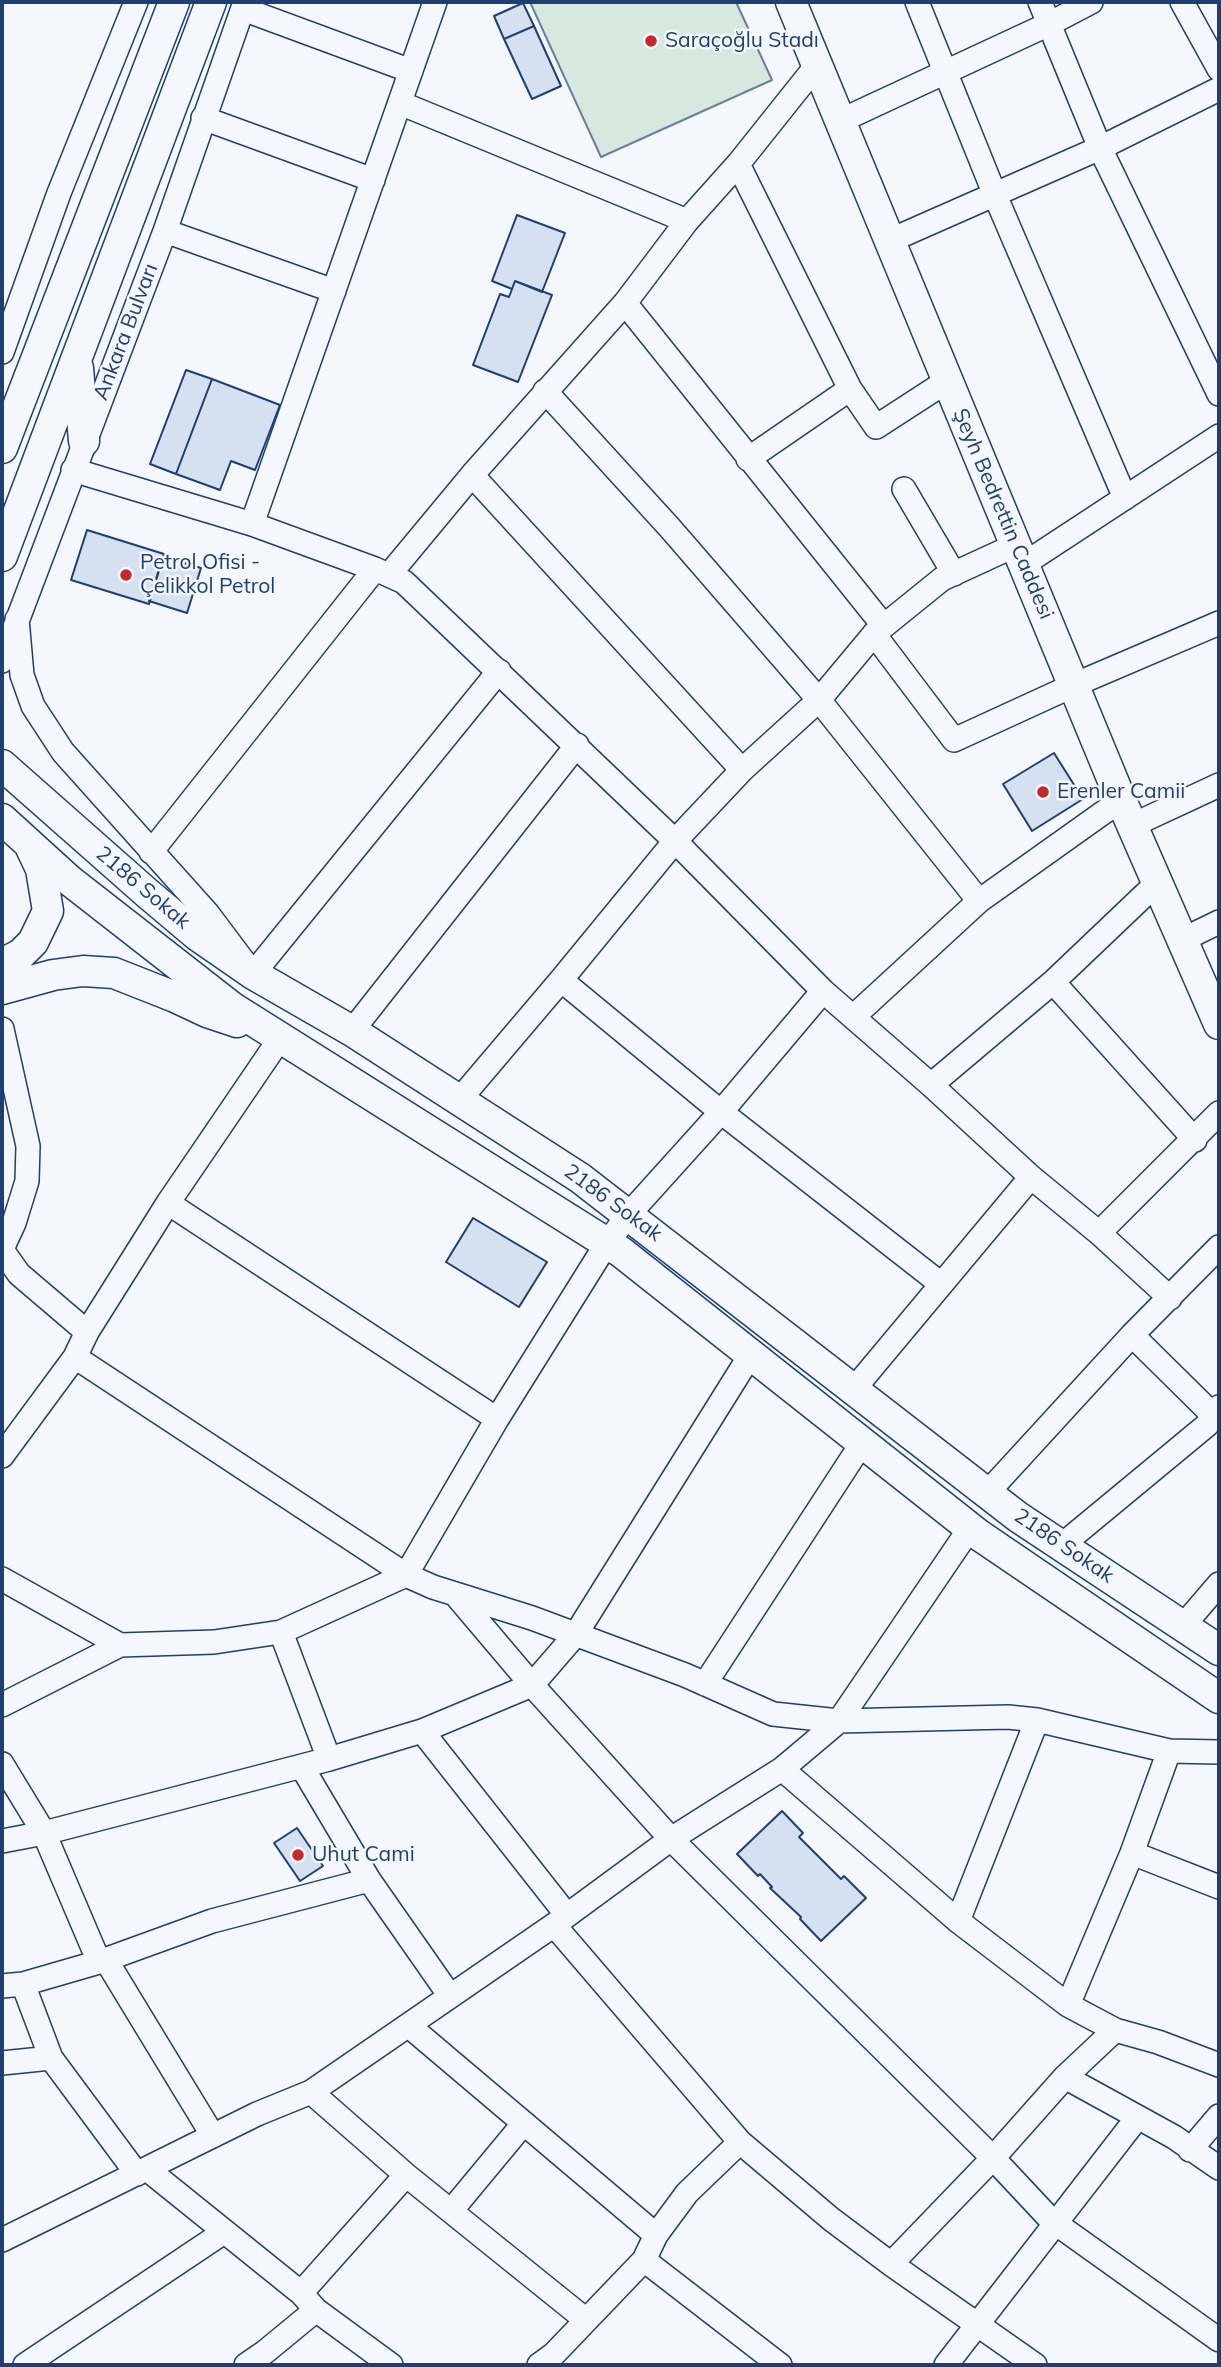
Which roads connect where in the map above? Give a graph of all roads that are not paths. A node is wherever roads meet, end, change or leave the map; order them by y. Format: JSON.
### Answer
{"nodes":[{"id":1,"x":136,"y":2,"type":"edge"},
{"id":2,"x":172,"y":2,"type":"edge"},
{"id":3,"x":435,"y":2,"type":"edge"},
{"id":4,"x":791,"y":2,"type":"edge"},
{"id":5,"x":918,"y":2,"type":"edge"},
{"id":6,"x":1040,"y":2,"type":"edge"},
{"id":7,"x":1091,"y":2,"type":"edge"},
{"id":8,"x":1182,"y":2,"type":"edge"},
{"id":9,"x":229,"y":3,"type":"edge"},
{"id":10,"x":1049,"y":24,"type":"junction"},
{"id":11,"x":817,"y":65,"type":"junction"},
{"id":12,"x":1219,"y":69,"type":"edge"},
{"id":13,"x":946,"y":70,"type":"junction"},
{"id":14,"x":411,"y":71,"type":"junction"},
{"id":15,"x":1219,"y":89,"type":"edge"},
{"id":16,"x":400,"y":103,"type":"junction"},
{"id":17,"x":203,"y":118,"type":"junction"},
{"id":18,"x":840,"y":121,"type":"junction"},
{"id":19,"x":1100,"y":148,"type":"junction"},
{"id":20,"x":738,"y":164,"type":"junction"},
{"id":21,"x":373,"y":180,"type":"junction"},
{"id":22,"x":995,"y":195,"type":"junction"},
{"id":23,"x":687,"y":221,"type":"junction"},
{"id":24,"x":164,"y":231,"type":"junction"},
{"id":25,"x":889,"y":241,"type":"junction"},
{"id":26,"x":334,"y":291,"type":"junction"},
{"id":27,"x":625,"y":303,"type":"junction"},
{"id":28,"x":2,"y":352,"type":"edge"},
{"id":29,"x":38,"y":353,"type":"junction"},
{"id":30,"x":78,"y":358,"type":"junction"},
{"id":31,"x":947,"y":381,"type":"junction"},
{"id":32,"x":850,"y":388,"type":"junction"},
{"id":33,"x":545,"y":391,"type":"junction"},
{"id":34,"x":2,"y":394,"type":"edge"},
{"id":35,"x":1219,"y":394,"type":"edge"},
{"id":36,"x":1219,"y":436,"type":"edge"},
{"id":37,"x":84,"y":441,"type":"junction"},
{"id":38,"x":2,"y":449,"type":"edge"},
{"id":39,"x":748,"y":459,"type":"junction"},
{"id":40,"x":73,"y":470,"type":"junction"},
{"id":41,"x":472,"y":475,"type":"junction"},
{"id":42,"x":904,"y":488,"type":"dead end"},
{"id":43,"x":1125,"y":498,"type":"junction"},
{"id":44,"x":253,"y":524,"type":"junction"},
{"id":45,"x":1020,"y":554,"type":"junction"},
{"id":46,"x":2,"y":556,"type":"edge"},
{"id":47,"x":382,"y":572,"type":"junction"},
{"id":48,"x":954,"y":574,"type":"junction"},
{"id":49,"x":17,"y":619,"type":"junction"},
{"id":50,"x":1219,"y":623,"type":"edge"},
{"id":51,"x":879,"y":629,"type":"junction"},
{"id":52,"x":2,"y":661,"type":"edge"},
{"id":53,"x":499,"y":670,"type":"junction"},
{"id":54,"x":1074,"y":685,"type":"junction"},
{"id":55,"x":819,"y":700,"type":"junction"},
{"id":56,"x":577,"y":745,"type":"junction"},
{"id":57,"x":2,"y":765,"type":"edge"},
{"id":58,"x":743,"y":770,"type":"junction"},
{"id":59,"x":1219,"y":785,"type":"edge"},
{"id":60,"x":1127,"y":812,"type":"junction"},
{"id":61,"x":2,"y":818,"type":"edge"},
{"id":62,"x":27,"y":841,"type":"junction"},
{"id":63,"x":675,"y":841,"type":"junction"},
{"id":64,"x":151,"y":852,"type":"junction"},
{"id":65,"x":1157,"y":883,"type":"junction"},
{"id":66,"x":979,"y":901,"type":"junction"},
{"id":67,"x":1219,"y":922,"type":"edge"},
{"id":68,"x":1182,"y":940,"type":"junction"},
{"id":69,"x":2,"y":964,"type":"edge"},
{"id":70,"x":253,"y":974,"type":"junction"},
{"id":71,"x":562,"y":980,"type":"junction"},
{"id":72,"x":1053,"y":982,"type":"junction"},
{"id":73,"x":2,"y":989,"type":"edge"},
{"id":74,"x":823,"y":991,"type":"junction"},
{"id":75,"x":853,"y":1017,"type":"junction"},
{"id":76,"x":1219,"y":1024,"type":"edge"},
{"id":77,"x":2,"y":1030,"type":"edge"},
{"id":78,"x":352,"y":1031,"type":"junction"},
{"id":79,"x":281,"y":1037,"type":"junction"},
{"id":80,"x":931,"y":1085,"type":"junction"},
{"id":81,"x":460,"y":1099,"type":"junction"},
{"id":82,"x":721,"y":1112,"type":"junction"},
{"id":83,"x":1219,"y":1113,"type":"edge"},
{"id":84,"x":1195,"y":1140,"type":"junction"},
{"id":85,"x":1031,"y":1177,"type":"junction"},
{"id":86,"x":167,"y":1203,"type":"junction"},
{"id":87,"x":629,"y":1214,"type":"junction"},
{"id":88,"x":1099,"y":1233,"type":"junction"},
{"id":89,"x":607,"y":1243,"type":"junction"},
{"id":90,"x":1219,"y":1247,"type":"edge"},
{"id":91,"x":2,"y":1250,"type":"edge"},
{"id":92,"x":941,"y":1284,"type":"junction"},
{"id":93,"x":1170,"y":1297,"type":"junction"},
{"id":94,"x":87,"y":1332,"type":"junction"},
{"id":95,"x":1132,"y":1335,"type":"junction"},
{"id":96,"x":751,"y":1354,"type":"junction"},
{"id":97,"x":75,"y":1357,"type":"junction"},
{"id":98,"x":854,"y":1389,"type":"junction"},
{"id":99,"x":498,"y":1419,"type":"junction"},
{"id":100,"x":1214,"y":1420,"type":"edge"},
{"id":101,"x":862,"y":1443,"type":"junction"},
{"id":102,"x":2,"y":1456,"type":"edge"},
{"id":103,"x":988,"y":1492,"type":"junction"},
{"id":104,"x":970,"y":1528,"type":"junction"},
{"id":105,"x":1062,"y":1545,"type":"junction"},
{"id":106,"x":406,"y":1575,"type":"junction"},
{"id":107,"x":2,"y":1579,"type":"edge"},
{"id":108,"x":1219,"y":1584,"type":"edge"},
{"id":109,"x":454,"y":1593,"type":"junction"},
{"id":110,"x":1183,"y":1626,"type":"junction"},
{"id":111,"x":281,"y":1632,"type":"junction"},
{"id":112,"x":576,"y":1634,"type":"junction"},
{"id":113,"x":120,"y":1645,"type":"junction"},
{"id":114,"x":1219,"y":1650,"type":"edge"},
{"id":115,"x":705,"y":1684,"type":"junction"},
{"id":116,"x":532,"y":1685,"type":"junction"},
{"id":117,"x":1219,"y":1698,"type":"edge"},
{"id":118,"x":2,"y":1705,"type":"edge"},
{"id":119,"x":1037,"y":1720,"type":"junction"},
{"id":120,"x":839,"y":1721,"type":"junction"},
{"id":121,"x":422,"y":1731,"type":"junction"},
{"id":122,"x":1169,"y":1751,"type":"junction"},
{"id":123,"x":1219,"y":1752,"type":"edge"},
{"id":124,"x":329,"y":1759,"type":"junction"},
{"id":125,"x":2,"y":1764,"type":"edge"},
{"id":126,"x":302,"y":1767,"type":"junction"},
{"id":127,"x":782,"y":1769,"type":"junction"},
{"id":128,"x":44,"y":1833,"type":"junction"},
{"id":129,"x":671,"y":1839,"type":"junction"},
{"id":130,"x":2,"y":1841,"type":"edge"},
{"id":131,"x":1132,"y":1853,"type":"junction"},
{"id":132,"x":369,"y":1880,"type":"junction"},
{"id":133,"x":1219,"y":1886,"type":"edge"},
{"id":134,"x":560,"y":1919,"type":"junction"},
{"id":135,"x":958,"y":1921,"type":"junction"},
{"id":136,"x":103,"y":1961,"type":"junction"},
{"id":137,"x":13,"y":1985,"type":"edge"},
{"id":138,"x":450,"y":1996,"type":"junction"},
{"id":139,"x":1068,"y":2005,"type":"junction"},
{"id":140,"x":409,"y":2026,"type":"junction"},
{"id":141,"x":1115,"y":2030,"type":"junction"},
{"id":142,"x":51,"y":2058,"type":"junction"},
{"id":143,"x":2,"y":2063,"type":"edge"},
{"id":144,"x":1219,"y":2065,"type":"edge"},
{"id":145,"x":1065,"y":2077,"type":"junction"},
{"id":146,"x":311,"y":2092,"type":"junction"},
{"id":147,"x":1219,"y":2116,"type":"edge"},
{"id":148,"x":1137,"y":2118,"type":"junction"},
{"id":149,"x":524,"y":2123,"type":"junction"},
{"id":150,"x":213,"y":2136,"type":"junction"},
{"id":151,"x":740,"y":2142,"type":"junction"},
{"id":152,"x":1190,"y":2150,"type":"junction"},
{"id":153,"x":993,"y":2158,"type":"junction"},
{"id":154,"x":1219,"y":2168,"type":"edge"},
{"id":155,"x":142,"y":2171,"type":"junction"},
{"id":156,"x":406,"y":2175,"type":"junction"},
{"id":157,"x":451,"y":2211,"type":"junction"},
{"id":158,"x":1056,"y":2224,"type":"junction"},
{"id":159,"x":224,"y":2232,"type":"junction"},
{"id":160,"x":656,"y":2235,"type":"junction"},
{"id":161,"x":2,"y":2240,"type":"edge"},
{"id":162,"x":644,"y":2260,"type":"junction"},
{"id":163,"x":891,"y":2264,"type":"junction"},
{"id":164,"x":309,"y":2301,"type":"junction"},
{"id":165,"x":586,"y":2320,"type":"junction"},
{"id":166,"x":977,"y":2325,"type":"junction"},
{"id":167,"x":1219,"y":2340,"type":"edge"},
{"id":168,"x":274,"y":2359,"type":"edge"},
{"id":169,"x":553,"y":2362,"type":"edge"},
{"id":170,"x":25,"y":2365,"type":"edge"},
{"id":171,"x":246,"y":2365,"type":"edge"},
{"id":172,"x":391,"y":2365,"type":"edge"},
{"id":173,"x":780,"y":2365,"type":"edge"},
{"id":174,"x":946,"y":2365,"type":"edge"},
{"id":175,"x":1035,"y":2365,"type":"edge"}],
"edges":[{"from":1,"to":28,"type":"street"},
{"from":2,"to":29,"type":"main road"},
{"from":3,"to":14,"type":"street"},
{"from":4,"to":11,"type":"main road","name":"Şeyh Bedrettin Caddesi"},
{"from":5,"to":13,"type":"street"},
{"from":6,"to":10,"type":"street"},
{"from":7,"to":10,"type":"street"},
{"from":8,"to":12,"type":"street"},
{"from":9,"to":14,"type":"street"},
{"from":9,"to":17,"type":"street","name":"Ankara Bulvarı"},
{"from":9,"to":30,"type":"main road","name":"Ankara Bulvarı"},
{"from":10,"to":13,"type":"street"},
{"from":10,"to":19,"type":"street"},
{"from":11,"to":18,"type":"main road","name":"Şeyh Bedrettin Caddesi"},
{"from":11,"to":20,"type":"street"},
{"from":13,"to":18,"type":"street"},
{"from":13,"to":22,"type":"street"},
{"from":14,"to":16,"type":"street"},
{"from":15,"to":19,"type":"street"},
{"from":16,"to":21,"type":"street"},
{"from":16,"to":23,"type":"street"},
{"from":17,"to":21,"type":"street"},
{"from":17,"to":24,"type":"street","name":"Ankara Bulvarı"},
{"from":18,"to":25,"type":"main road","name":"Şeyh Bedrettin Caddesi"},
{"from":19,"to":22,"type":"street"},
{"from":19,"to":35,"type":"street"},
{"from":20,"to":23,"type":"street"},
{"from":20,"to":32,"type":"street"},
{"from":21,"to":26,"type":"street"},
{"from":22,"to":25,"type":"street"},
{"from":22,"to":43,"type":"street"},
{"from":23,"to":27,"type":"street"},
{"from":24,"to":26,"type":"street"},
{"from":24,"to":37,"type":"street","name":"Ankara Bulvarı"},
{"from":25,"to":31,"type":"main road","name":"Şeyh Bedrettin Caddesi"},
{"from":26,"to":44,"type":"street"},
{"from":27,"to":33,"type":"street"},
{"from":27,"to":39,"type":"street"},
{"from":29,"to":34,"type":"main road"},
{"from":29,"to":38,"type":"main road"},
{"from":30,"to":37,"type":"main road"},
{"from":30,"to":46,"type":"main road","name":"Ankara Bulvarı"},
{"from":31,"to":32,"type":"street"},
{"from":31,"to":45,"type":"main road","name":"Şeyh Bedrettin Caddesi"},
{"from":32,"to":39,"type":"street"},
{"from":33,"to":41,"type":"street"},
{"from":33,"to":55,"type":"street"},
{"from":36,"to":43,"type":"street"},
{"from":37,"to":40,"type":"street","name":"Ankara Bulvarı"},
{"from":39,"to":51,"type":"street"},
{"from":40,"to":44,"type":"street"},
{"from":40,"to":49,"type":"street","name":"Ankara Bulvarı"},
{"from":41,"to":47,"type":"street"},
{"from":41,"to":58,"type":"street"},
{"from":42,"to":48,"type":"street"},
{"from":43,"to":45,"type":"street"},
{"from":44,"to":47,"type":"street"},
{"from":45,"to":48,"type":"street"},
{"from":45,"to":54,"type":"main road","name":"Şeyh Bedrettin Caddesi"},
{"from":47,"to":53,"type":"street"},
{"from":47,"to":64,"type":"street"},
{"from":48,"to":51,"type":"street"},
{"from":49,"to":52,"type":"street","name":"Ankara Bulvarı"},
{"from":49,"to":64,"type":"street"},
{"from":50,"to":54,"type":"street"},
{"from":51,"to":54,"type":"street"},
{"from":51,"to":55,"type":"street"},
{"from":53,"to":56,"type":"street"},
{"from":53,"to":70,"type":"street"},
{"from":54,"to":60,"type":"main road","name":"Şeyh Bedrettin Caddesi"},
{"from":55,"to":58,"type":"street"},
{"from":55,"to":66,"type":"street"},
{"from":56,"to":63,"type":"street"},
{"from":56,"to":78,"type":"street"},
{"from":57,"to":70,"type":"main road","name":"2186 Sokak"},
{"from":58,"to":63,"type":"street"},
{"from":59,"to":60,"type":"street"},
{"from":60,"to":65,"type":"main road","name":"Şeyh Bedrettin Caddesi"},
{"from":60,"to":66,"type":"street"},
{"from":61,"to":62,"type":"main road","name":"2186 Sokak"},
{"from":62,"to":69,"type":"main road"},
{"from":62,"to":79,"type":"main road","name":"2186 Sokak"},
{"from":63,"to":71,"type":"street"},
{"from":63,"to":74,"type":"street"},
{"from":64,"to":70,"type":"street"},
{"from":65,"to":68,"type":"main road","name":"Şeyh Bedrettin Caddesi"},
{"from":65,"to":72,"type":"street"},
{"from":66,"to":75,"type":"street"},
{"from":67,"to":68,"type":"street"},
{"from":68,"to":76,"type":"main road","name":"Şeyh Bedrettin Caddesi"},
{"from":70,"to":78,"type":"main road","name":"2186 Sokak"},
{"from":71,"to":81,"type":"street"},
{"from":71,"to":82,"type":"street"},
{"from":72,"to":80,"type":"street"},
{"from":72,"to":84,"type":"street"},
{"from":73,"to":79,"type":"main road"},
{"from":74,"to":75,"type":"street"},
{"from":74,"to":82,"type":"street"},
{"from":75,"to":80,"type":"street"},
{"from":77,"to":91,"type":"street"},
{"from":78,"to":81,"type":"main road","name":"2186 Sokak"},
{"from":79,"to":86,"type":"street"},
{"from":79,"to":89,"type":"main road","name":"2186 Sokak"},
{"from":80,"to":85,"type":"street"},
{"from":81,"to":87,"type":"main road","name":"2186 Sokak"},
{"from":82,"to":87,"type":"street"},
{"from":82,"to":92,"type":"street"},
{"from":83,"to":84,"type":"street"},
{"from":84,"to":88,"type":"street"},
{"from":85,"to":88,"type":"street"},
{"from":85,"to":92,"type":"street"},
{"from":86,"to":94,"type":"street"},
{"from":86,"to":99,"type":"street"},
{"from":87,"to":89,"type":"street"},
{"from":87,"to":98,"type":"main road","name":"2186 Sokak"},
{"from":88,"to":93,"type":"street"},
{"from":89,"to":96,"type":"main road","name":"2186 Sokak"},
{"from":89,"to":99,"type":"street"},
{"from":90,"to":93,"type":"street"},
{"from":91,"to":94,"type":"street"},
{"from":92,"to":98,"type":"street"},
{"from":93,"to":95,"type":"street"},
{"from":94,"to":97,"type":"street"},
{"from":95,"to":100,"type":"street"},
{"from":95,"to":103,"type":"street"},
{"from":96,"to":101,"type":"main road","name":"2186 Sokak"},
{"from":96,"to":112,"type":"street"},
{"from":97,"to":102,"type":"street"},
{"from":97,"to":106,"type":"street"},
{"from":98,"to":103,"type":"main road","name":"2186 Sokak"},
{"from":99,"to":106,"type":"street"},
{"from":100,"to":105,"type":"street"},
{"from":101,"to":104,"type":"main road","name":"2186 Sokak"},
{"from":101,"to":115,"type":"street"},
{"from":103,"to":105,"type":"main road","name":"2186 Sokak"},
{"from":104,"to":117,"type":"main road","name":"2186 Sokak"},
{"from":104,"to":120,"type":"street"},
{"from":105,"to":110,"type":"main road","name":"2186 Sokak"},
{"from":106,"to":109,"type":"street"},
{"from":106,"to":111,"type":"street"},
{"from":107,"to":113,"type":"street"},
{"from":108,"to":110,"type":"street"},
{"from":109,"to":112,"type":"street"},
{"from":109,"to":116,"type":"street"},
{"from":110,"to":114,"type":"main road","name":"2186 Sokak"},
{"from":111,"to":113,"type":"street"},
{"from":111,"to":124,"type":"street"},
{"from":112,"to":115,"type":"street"},
{"from":112,"to":116,"type":"street"},
{"from":113,"to":118,"type":"street"},
{"from":115,"to":120,"type":"street"},
{"from":116,"to":121,"type":"street"},
{"from":116,"to":129,"type":"street"},
{"from":119,"to":120,"type":"street"},
{"from":119,"to":122,"type":"street"},
{"from":119,"to":135,"type":"street"},
{"from":120,"to":127,"type":"street"},
{"from":121,"to":124,"type":"street"},
{"from":121,"to":134,"type":"street"},
{"from":122,"to":123,"type":"street"},
{"from":122,"to":131,"type":"street"},
{"from":124,"to":126,"type":"street"},
{"from":125,"to":128,"type":"street"},
{"from":126,"to":128,"type":"street"},
{"from":126,"to":132,"type":"street"},
{"from":127,"to":129,"type":"street"},
{"from":127,"to":135,"type":"street"},
{"from":128,"to":130,"type":"street"},
{"from":128,"to":136,"type":"street"},
{"from":129,"to":134,"type":"street"},
{"from":129,"to":153,"type":"street"},
{"from":131,"to":133,"type":"street"},
{"from":131,"to":139,"type":"street"},
{"from":132,"to":136,"type":"street"},
{"from":132,"to":138,"type":"street"},
{"from":134,"to":138,"type":"street"},
{"from":134,"to":151,"type":"street"},
{"from":135,"to":139,"type":"street"},
{"from":136,"to":137,"type":"street"},
{"from":136,"to":150,"type":"street"},
{"from":137,"to":142,"type":"street"},
{"from":138,"to":140,"type":"street"},
{"from":139,"to":141,"type":"street"},
{"from":140,"to":146,"type":"street"},
{"from":140,"to":149,"type":"street"},
{"from":141,"to":144,"type":"street"},
{"from":141,"to":145,"type":"street"},
{"from":142,"to":143,"type":"street"},
{"from":142,"to":155,"type":"street"},
{"from":145,"to":148,"type":"street"},
{"from":145,"to":153,"type":"street"},
{"from":146,"to":150,"type":"street"},
{"from":146,"to":156,"type":"street"},
{"from":147,"to":152,"type":"street"},
{"from":148,"to":152,"type":"street"},
{"from":148,"to":158,"type":"street"},
{"from":149,"to":157,"type":"street"},
{"from":149,"to":160,"type":"street"},
{"from":150,"to":155,"type":"street"},
{"from":151,"to":160,"type":"street"},
{"from":151,"to":163,"type":"street"},
{"from":152,"to":154,"type":"street"},
{"from":153,"to":158,"type":"street"},
{"from":153,"to":163,"type":"street"},
{"from":155,"to":159,"type":"street"},
{"from":155,"to":161,"type":"street"},
{"from":156,"to":157,"type":"street"},
{"from":156,"to":164,"type":"street"},
{"from":157,"to":165,"type":"street"},
{"from":158,"to":166,"type":"street"},
{"from":158,"to":167,"type":"street"},
{"from":159,"to":164,"type":"street"},
{"from":159,"to":170,"type":"street"},
{"from":160,"to":162,"type":"street"},
{"from":162,"to":165,"type":"street"},
{"from":162,"to":173,"type":"street"},
{"from":163,"to":166,"type":"street"},
{"from":164,"to":168,"type":"street"},
{"from":164,"to":172,"type":"street"},
{"from":165,"to":169,"type":"street"},
{"from":166,"to":174,"type":"street"},
{"from":166,"to":175,"type":"street"},
{"from":168,"to":171,"type":"street"}]}
